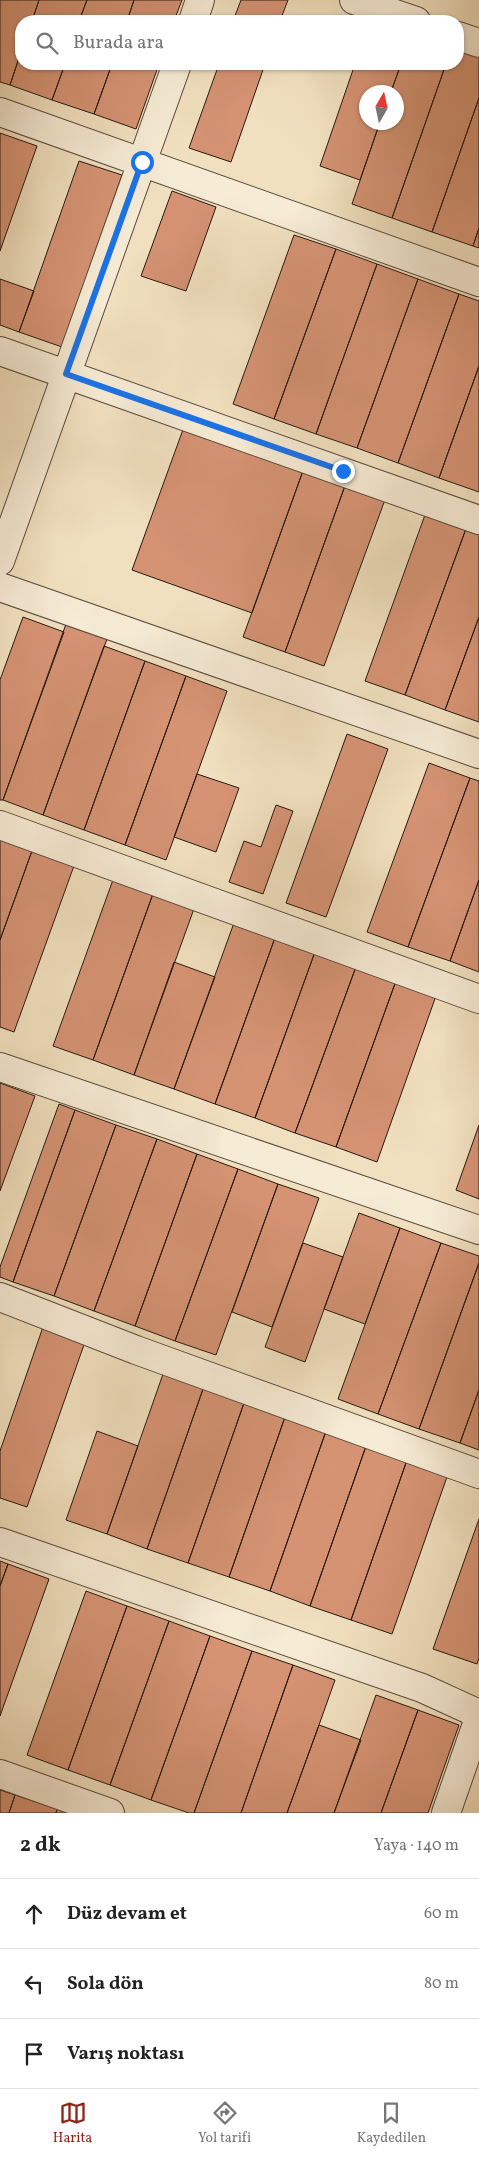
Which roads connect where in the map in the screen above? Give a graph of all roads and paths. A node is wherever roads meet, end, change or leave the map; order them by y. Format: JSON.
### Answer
{"nodes":[{"id":1,"x":200,"y":0,"type":"edge"},
{"id":2,"x":354,"y":0,"type":"edge"},
{"id":3,"x":195,"y":15,"type":"edge"},
{"id":4,"x":398,"y":15,"type":"edge"},
{"id":5,"x":464,"y":38,"type":"edge"},
{"id":6,"x":479,"y":43,"type":"edge"},
{"id":7,"x":175,"y":70,"type":"edge"},
{"id":8,"x":0,"y":112,"type":"edge"},
{"id":9,"x":142,"y":162,"type":"junction"},
{"id":10,"x":479,"y":282,"type":"edge"},
{"id":11,"x":0,"y":351,"type":"edge"},
{"id":12,"x":66,"y":374,"type":"junction"},
{"id":13,"x":479,"y":520,"type":"edge"},
{"id":14,"x":0,"y":561,"type":"edge"},
{"id":15,"x":0,"y":587,"type":"edge"},
{"id":16,"x":479,"y":754,"type":"edge"},
{"id":17,"x":0,"y":825,"type":"edge"},
{"id":18,"x":479,"y":999,"type":"edge"},
{"id":19,"x":0,"y":1067,"type":"edge"},
{"id":20,"x":479,"y":1230,"type":"edge"},
{"id":21,"x":0,"y":1297,"type":"edge"},
{"id":22,"x":479,"y":1474,"type":"edge"},
{"id":23,"x":0,"y":1542,"type":"edge"},
{"id":24,"x":479,"y":1714,"type":"edge"},
{"id":25,"x":479,"y":1718,"type":"edge"},
{"id":26,"x":0,"y":1774,"type":"edge"},
{"id":27,"x":110,"y":1813,"type":"edge"},
{"id":28,"x":446,"y":1813,"type":"edge"}],
"edges":[{"from":1,"to":3,"type":"street"},
{"from":2,"to":4,"type":"street"},
{"from":5,"to":6,"type":"street"},
{"from":7,"to":9,"type":"street"},
{"from":8,"to":9,"type":"street"},
{"from":9,"to":10,"type":"street"},
{"from":9,"to":12,"type":"street"},
{"from":11,"to":12,"type":"street"},
{"from":12,"to":13,"type":"street"},
{"from":12,"to":14,"type":"street"},
{"from":15,"to":16,"type":"street"},
{"from":17,"to":18,"type":"street"},
{"from":19,"to":20,"type":"street"},
{"from":21,"to":22,"type":"street"},
{"from":23,"to":24,"type":"street"},
{"from":25,"to":28,"type":"street"},
{"from":26,"to":27,"type":"street"}]}
